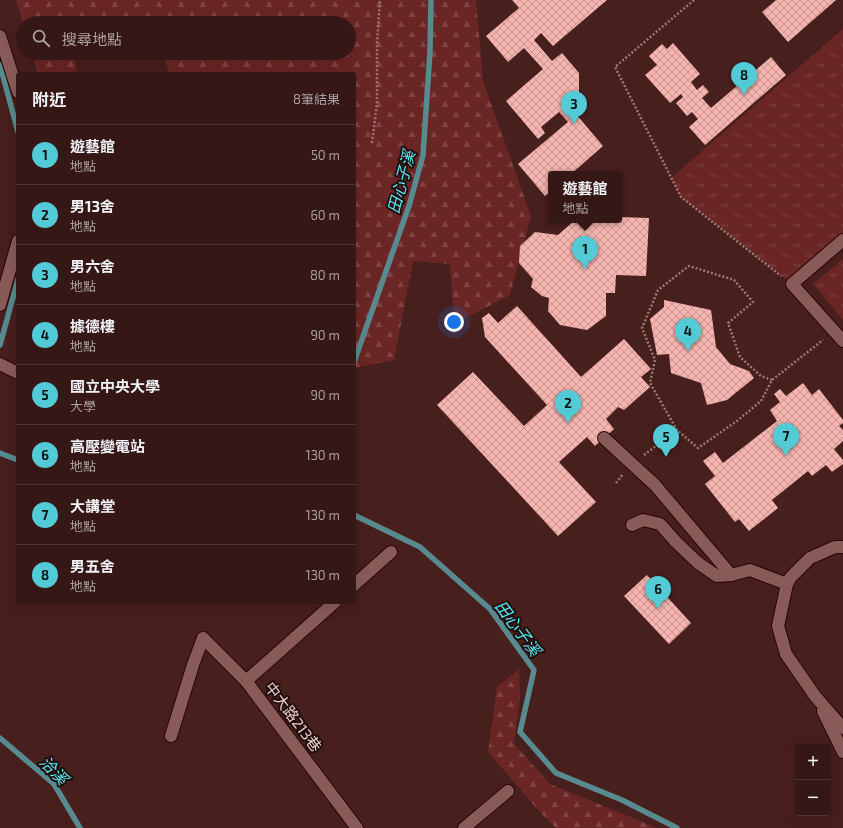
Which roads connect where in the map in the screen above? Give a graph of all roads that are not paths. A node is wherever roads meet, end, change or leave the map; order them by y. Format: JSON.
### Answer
{"nodes":[{"id":1,"x":0,"y":36,"type":"edge"},
{"id":2,"x":16,"y":86,"type":"edge"},
{"id":3,"x":843,"y":240,"type":"edge"},
{"id":4,"x":16,"y":248,"type":"edge"},
{"id":5,"x":0,"y":305,"type":"edge"},
{"id":6,"x":843,"y":341,"type":"edge"},
{"id":7,"x":0,"y":364,"type":"edge"},
{"id":8,"x":16,"y":372,"type":"edge"},
{"id":9,"x":604,"y":438,"type":"dead end"},
{"id":10,"x":632,"y":525,"type":"dead end"},
{"id":11,"x":843,"y":547,"type":"edge"},
{"id":12,"x":390,"y":552,"type":"dead end"},
{"id":13,"x":731,"y":575,"type":"junction"},
{"id":14,"x":356,"y":583,"type":"edge"},
{"id":15,"x":787,"y":584,"type":"junction"},
{"id":16,"x":333,"y":604,"type":"edge"},
{"id":17,"x":246,"y":681,"type":"junction"},
{"id":18,"x":815,"y":696,"type":"junction"},
{"id":19,"x":843,"y":728,"type":"edge"},
{"id":20,"x":171,"y":736,"type":"dead end"},
{"id":21,"x":843,"y":752,"type":"edge"},
{"id":22,"x":508,"y":791,"type":"dead end"},
{"id":23,"x":357,"y":828,"type":"edge"},
{"id":24,"x":464,"y":828,"type":"edge"}],
"edges":[{"from":1,"to":2,"type":"street"},
{"from":3,"to":6,"type":"street"},
{"from":4,"to":5,"type":"street"},
{"from":7,"to":8,"type":"street"},
{"from":9,"to":13,"type":"street"},
{"from":10,"to":13,"type":"street"},
{"from":11,"to":15,"type":"street"},
{"from":12,"to":14,"type":"street"},
{"from":13,"to":15,"type":"street"},
{"from":15,"to":18,"type":"street"},
{"from":16,"to":17,"type":"street","name":"中大路213巷"},
{"from":17,"to":20,"type":"street"},
{"from":17,"to":23,"type":"street","name":"中大路213巷"},
{"from":18,"to":19,"type":"street"},
{"from":18,"to":21,"type":"street"},
{"from":22,"to":24,"type":"street"}]}
